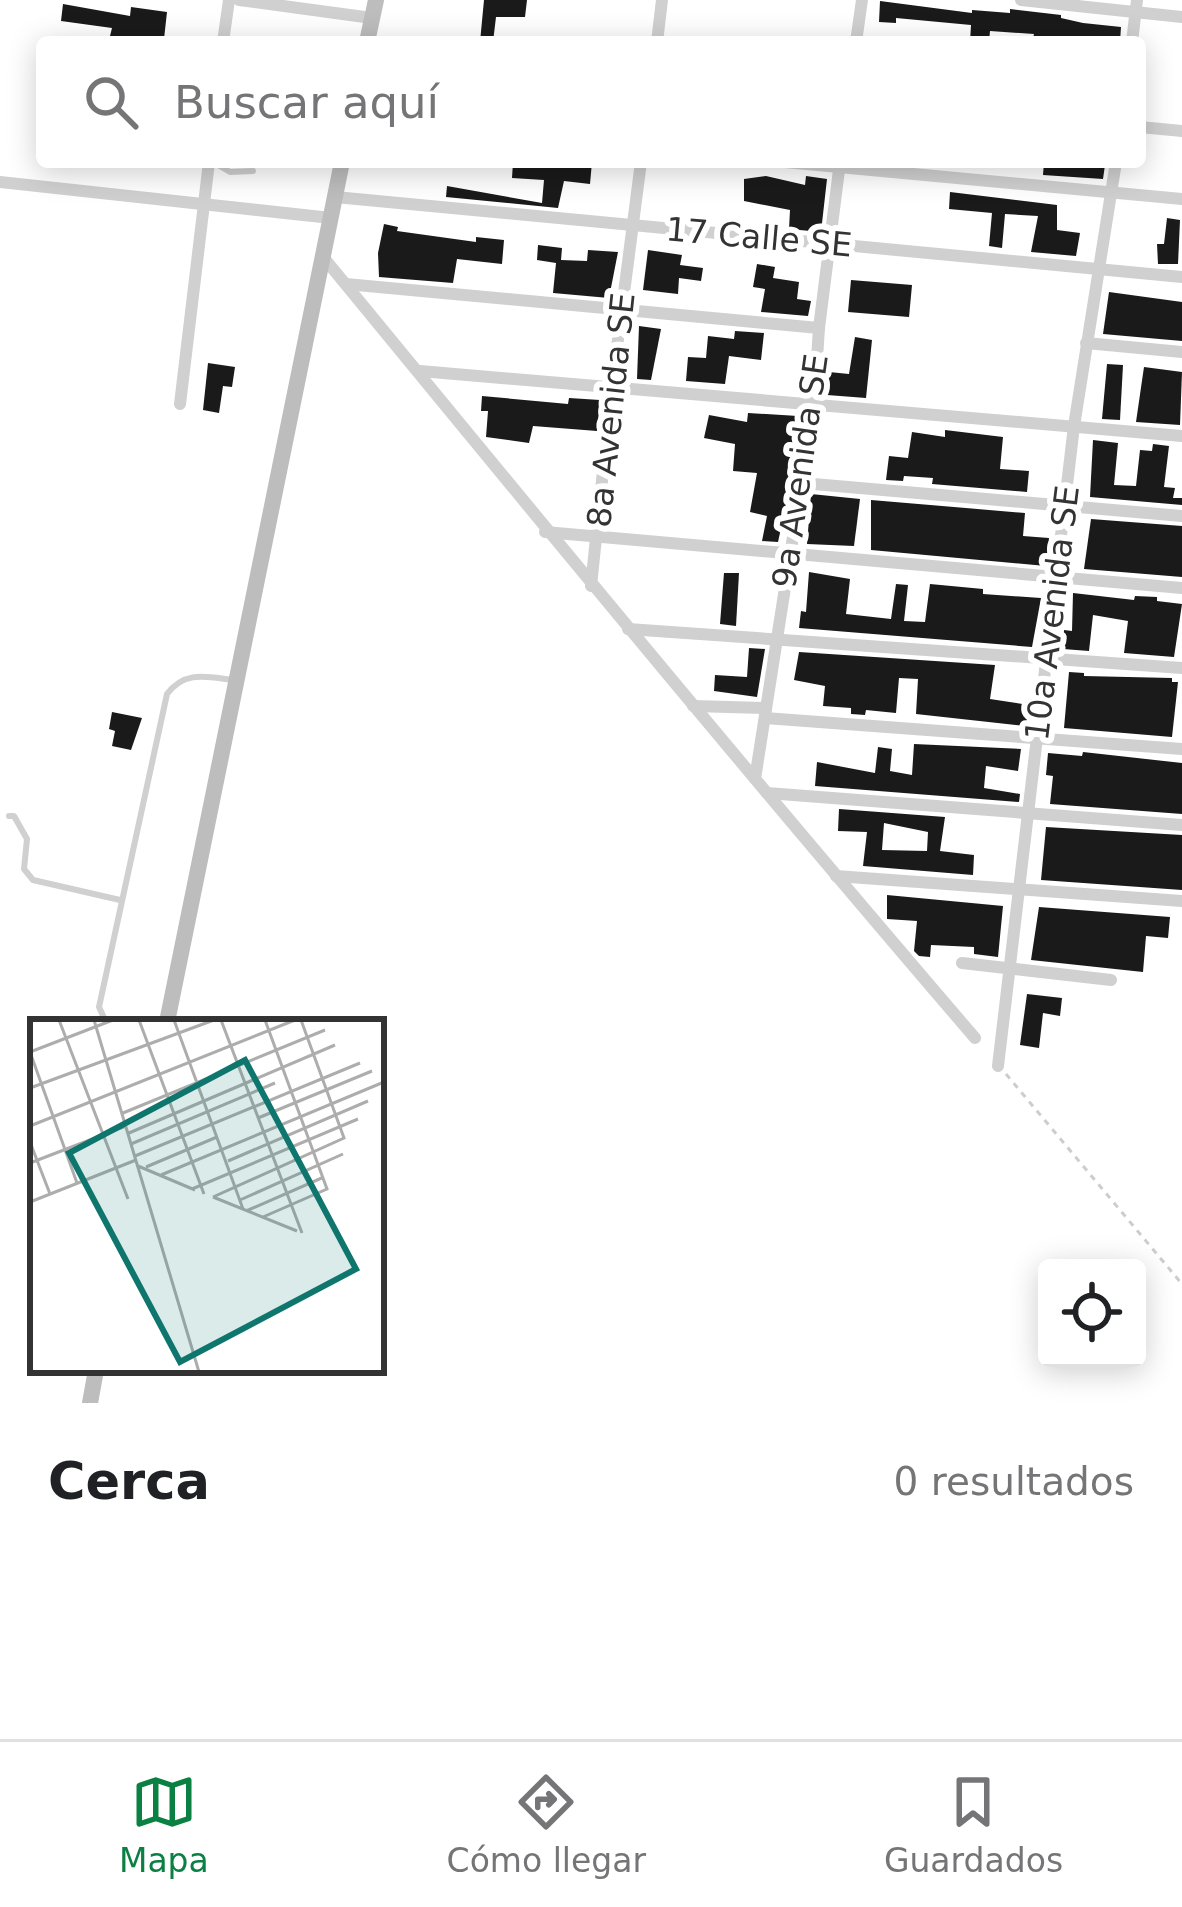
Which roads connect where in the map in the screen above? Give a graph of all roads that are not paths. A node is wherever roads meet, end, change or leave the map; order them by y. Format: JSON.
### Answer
{"nodes":[{"id":1,"x":229,"y":0,"type":"edge"},
{"id":2,"x":239,"y":0,"type":"edge"},
{"id":3,"x":662,"y":0,"type":"edge"},
{"id":4,"x":862,"y":0,"type":"edge"},
{"id":5,"x":1021,"y":0,"type":"edge"},
{"id":6,"x":1136,"y":6,"type":"edge"},
{"id":7,"x":374,"y":9,"type":"edge"},
{"id":8,"x":1182,"y":17,"type":"edge"},
{"id":9,"x":224,"y":36,"type":"edge"},
{"id":10,"x":658,"y":36,"type":"edge"},
{"id":11,"x":857,"y":36,"type":"edge"},
{"id":12,"x":1133,"y":36,"type":"edge"},
{"id":13,"x":1146,"y":128,"type":"edge"},
{"id":14,"x":1182,"y":131,"type":"edge"},
{"id":15,"x":210,"y":168,"type":"edge"},
{"id":16,"x":222,"y":168,"type":"edge"},
{"id":17,"x":342,"y":168,"type":"edge"},
{"id":18,"x":640,"y":168,"type":"edge"},
{"id":19,"x":840,"y":168,"type":"edge"},
{"id":20,"x":869,"y":168,"type":"edge"},
{"id":21,"x":1114,"y":168,"type":"edge"},
{"id":22,"x":253,"y":171,"type":"dead end"},
{"id":23,"x":0,"y":182,"type":"edge"},
{"id":24,"x":1110,"y":193,"type":"junction"},
{"id":25,"x":335,"y":197,"type":"junction"},
{"id":26,"x":1182,"y":199,"type":"edge"},
{"id":27,"x":206,"y":205,"type":"junction"},
{"id":28,"x":331,"y":218,"type":"junction"},
{"id":29,"x":632,"y":225,"type":"junction"},
{"id":30,"x":830,"y":244,"type":"junction"},
{"id":31,"x":324,"y":258,"type":"junction"},
{"id":32,"x":1097,"y":269,"type":"junction"},
{"id":33,"x":1182,"y":278,"type":"edge"},
{"id":34,"x":345,"y":284,"type":"junction"},
{"id":35,"x":622,"y":308,"type":"junction"},
{"id":36,"x":818,"y":328,"type":"junction"},
{"id":37,"x":1086,"y":343,"type":"junction"},
{"id":38,"x":1182,"y":352,"type":"edge"},
{"id":39,"x":420,"y":371,"type":"junction"},
{"id":40,"x":612,"y":385,"type":"junction"},
{"id":41,"x":814,"y":403,"type":"junction"},
{"id":42,"x":180,"y":404,"type":"dead end"},
{"id":43,"x":1074,"y":426,"type":"junction"},
{"id":44,"x":1182,"y":436,"type":"edge"},
{"id":45,"x":802,"y":483,"type":"junction"},
{"id":46,"x":1065,"y":506,"type":"junction"},
{"id":47,"x":1182,"y":515,"type":"edge"},
{"id":48,"x":545,"y":532,"type":"junction"},
{"id":49,"x":597,"y":536,"type":"junction"},
{"id":50,"x":789,"y":553,"type":"junction"},
{"id":51,"x":1058,"y":577,"type":"junction"},
{"id":52,"x":591,"y":586,"type":"junction"},
{"id":53,"x":1182,"y":588,"type":"edge"},
{"id":54,"x":628,"y":629,"type":"junction"},
{"id":55,"x":777,"y":640,"type":"junction"},
{"id":56,"x":1047,"y":658,"type":"junction"},
{"id":57,"x":1182,"y":668,"type":"edge"},
{"id":58,"x":237,"y":680,"type":"junction"},
{"id":59,"x":693,"y":706,"type":"junction"},
{"id":60,"x":766,"y":713,"type":"junction"},
{"id":61,"x":1037,"y":738,"type":"junction"},
{"id":62,"x":1182,"y":748,"type":"edge"},
{"id":63,"x":755,"y":779,"type":"junction"},
{"id":64,"x":767,"y":793,"type":"junction"},
{"id":65,"x":1027,"y":813,"type":"junction"},
{"id":66,"x":9,"y":816,"type":"dead end"},
{"id":67,"x":1182,"y":825,"type":"edge"},
{"id":68,"x":836,"y":875,"type":"junction"},
{"id":69,"x":1017,"y":891,"type":"junction"},
{"id":70,"x":120,"y":900,"type":"junction"},
{"id":71,"x":1182,"y":901,"type":"edge"},
{"id":72,"x":962,"y":963,"type":"dead end"},
{"id":73,"x":1007,"y":967,"type":"junction"},
{"id":74,"x":1111,"y":980,"type":"dead end"},
{"id":75,"x":102,"y":1019,"type":"edge"},
{"id":76,"x":168,"y":1019,"type":"edge"},
{"id":77,"x":976,"y":1038,"type":"dead end"},
{"id":78,"x":998,"y":1066,"type":"road end"},
{"id":79,"x":95,"y":1373,"type":"edge"},
{"id":80,"x":90,"y":1403,"type":"edge"}],
"edges":[{"from":1,"to":9,"type":"street"},
{"from":2,"to":7,"type":"street"},
{"from":3,"to":10,"type":"street"},
{"from":4,"to":11,"type":"street"},
{"from":5,"to":6,"type":"street"},
{"from":6,"to":8,"type":"street"},
{"from":6,"to":12,"type":"street"},
{"from":13,"to":14,"type":"street"},
{"from":15,"to":27,"type":"street"},
{"from":16,"to":22,"type":"lane"},
{"from":17,"to":25,"type":"street"},
{"from":18,"to":29,"type":"street","name":"8a Avenida SE"},
{"from":19,"to":30,"type":"street","name":"9a Avenida SE"},
{"from":20,"to":24,"type":"street"},
{"from":21,"to":24,"type":"street","name":"10a Avenida SE"},
{"from":23,"to":27,"type":"street"},
{"from":24,"to":26,"type":"street"},
{"from":24,"to":32,"type":"street","name":"10a Avenida SE"},
{"from":25,"to":28,"type":"street"},
{"from":25,"to":29,"type":"street","name":"17 Calle SE"},
{"from":27,"to":28,"type":"street"},
{"from":27,"to":42,"type":"street"},
{"from":28,"to":31,"type":"street"},
{"from":29,"to":30,"type":"street","name":"17 Calle SE"},
{"from":29,"to":35,"type":"street","name":"8a Avenida SE"},
{"from":30,"to":32,"type":"street","name":"17 Calle SE"},
{"from":30,"to":36,"type":"street","name":"9a Avenida SE"},
{"from":31,"to":34,"type":"street"},
{"from":31,"to":58,"type":"street"},
{"from":32,"to":33,"type":"street","name":"17 Calle SE"},
{"from":32,"to":37,"type":"street","name":"10a Avenida SE"},
{"from":34,"to":35,"type":"street"},
{"from":34,"to":39,"type":"street"},
{"from":35,"to":36,"type":"street"},
{"from":35,"to":40,"type":"street","name":"8a Avenida SE"},
{"from":36,"to":41,"type":"street","name":"9a Avenida SE"},
{"from":37,"to":38,"type":"street"},
{"from":37,"to":43,"type":"street","name":"10a Avenida SE"},
{"from":39,"to":40,"type":"street"},
{"from":39,"to":48,"type":"street"},
{"from":40,"to":41,"type":"street"},
{"from":40,"to":49,"type":"street","name":"8a Avenida SE"},
{"from":41,"to":43,"type":"street"},
{"from":41,"to":45,"type":"street","name":"9a Avenida SE"},
{"from":43,"to":44,"type":"street"},
{"from":43,"to":46,"type":"street","name":"10a Avenida SE"},
{"from":45,"to":46,"type":"street"},
{"from":45,"to":50,"type":"street","name":"9a Avenida SE"},
{"from":46,"to":47,"type":"street"},
{"from":46,"to":51,"type":"street","name":"10a Avenida SE"},
{"from":48,"to":49,"type":"street"},
{"from":48,"to":52,"type":"street"},
{"from":49,"to":50,"type":"street"},
{"from":49,"to":52,"type":"street","name":"8a Avenida SE"},
{"from":50,"to":51,"type":"street"},
{"from":50,"to":55,"type":"street","name":"9a Avenida SE"},
{"from":51,"to":53,"type":"street"},
{"from":51,"to":56,"type":"street","name":"10a Avenida SE"},
{"from":52,"to":54,"type":"street"},
{"from":54,"to":55,"type":"street"},
{"from":54,"to":59,"type":"street"},
{"from":55,"to":56,"type":"street"},
{"from":55,"to":60,"type":"street","name":"9a Avenida SE"},
{"from":56,"to":57,"type":"street"},
{"from":56,"to":61,"type":"street","name":"10a Avenida SE"},
{"from":58,"to":70,"type":"lane"},
{"from":58,"to":76,"type":"street"},
{"from":59,"to":60,"type":"street"},
{"from":59,"to":63,"type":"street"},
{"from":60,"to":61,"type":"street"},
{"from":60,"to":63,"type":"street","name":"9a Avenida SE"},
{"from":61,"to":62,"type":"street"},
{"from":61,"to":65,"type":"street","name":"10a Avenida SE"},
{"from":63,"to":64,"type":"street"},
{"from":64,"to":65,"type":"street"},
{"from":64,"to":68,"type":"street"},
{"from":65,"to":67,"type":"street"},
{"from":65,"to":69,"type":"street","name":"10a Avenida SE"},
{"from":66,"to":70,"type":"lane"},
{"from":68,"to":69,"type":"street"},
{"from":68,"to":77,"type":"street"},
{"from":69,"to":71,"type":"street"},
{"from":69,"to":73,"type":"street","name":"10a Avenida SE"},
{"from":70,"to":75,"type":"lane"},
{"from":72,"to":73,"type":"street"},
{"from":73,"to":74,"type":"street"},
{"from":73,"to":78,"type":"street","name":"10a Avenida SE"},
{"from":79,"to":80,"type":"street"}]}
